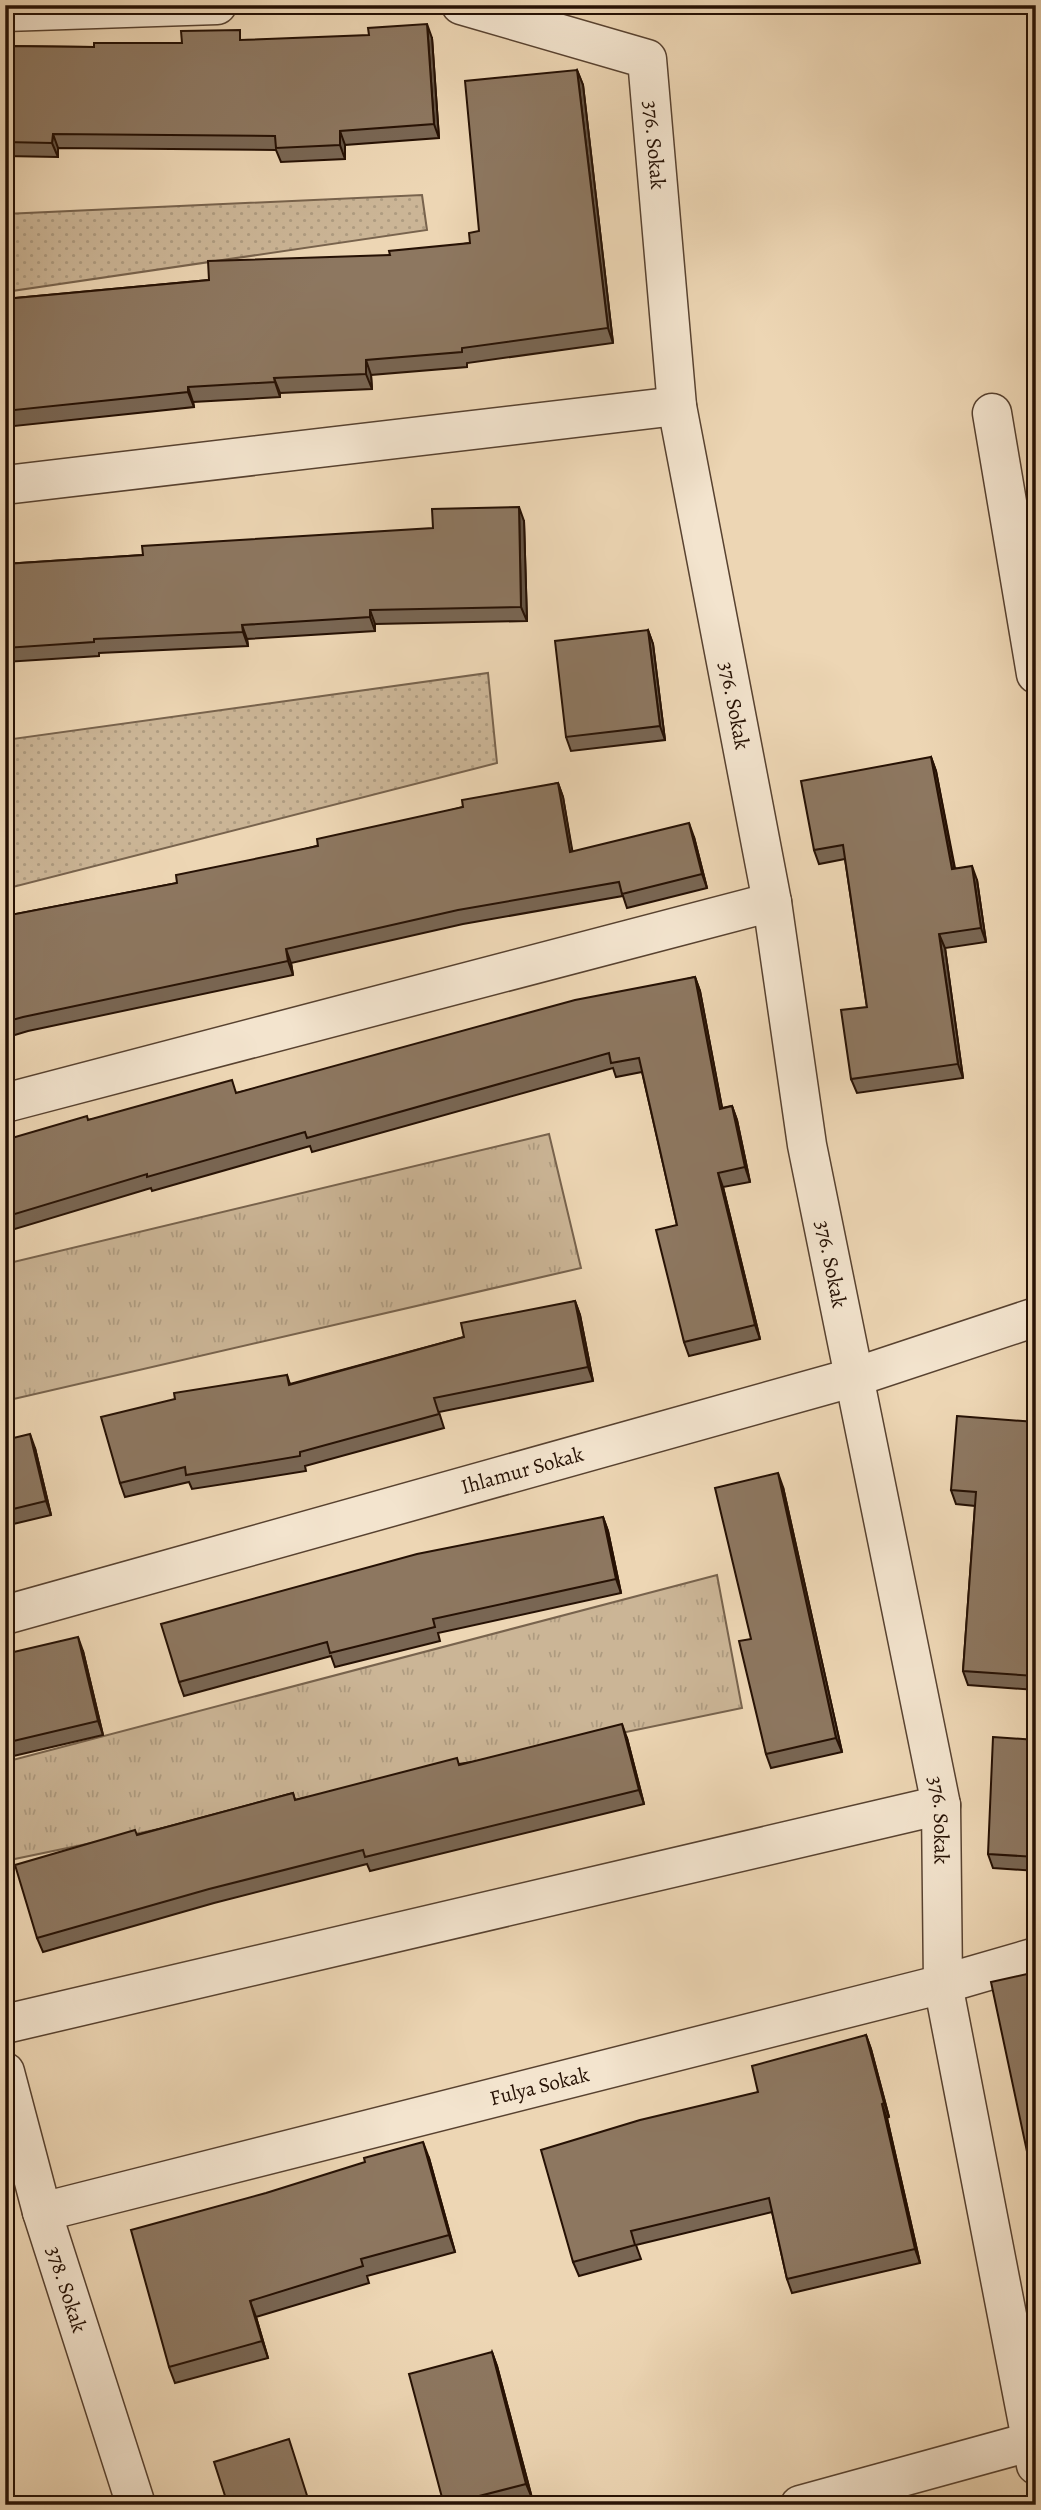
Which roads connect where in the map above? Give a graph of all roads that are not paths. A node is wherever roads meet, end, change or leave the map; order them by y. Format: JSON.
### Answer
{"nodes":[{"id":1,"x":217,"y":5,"type":"edge"},
{"id":2,"x":461,"y":5,"type":"edge"},
{"id":3,"x":5,"y":12,"type":"edge"},
{"id":4,"x":677,"y":406,"type":"junction"},
{"id":5,"x":992,"y":413,"type":"dead end"},
{"id":6,"x":5,"y":485,"type":"edge"},
{"id":7,"x":1036,"y":674,"type":"edge"},
{"id":8,"x":772,"y":902,"type":"junction"},
{"id":9,"x":5,"y":1103,"type":"edge"},
{"id":10,"x":1036,"y":1317,"type":"edge"},
{"id":11,"x":855,"y":1377,"type":"junction"},
{"id":12,"x":5,"y":1615,"type":"edge"},
{"id":13,"x":941,"y":1805,"type":"junction"},
{"id":14,"x":1036,"y":1957,"type":"edge"},
{"id":15,"x":943,"y":1984,"type":"junction"},
{"id":16,"x":5,"y":2024,"type":"edge"},
{"id":17,"x":5,"y":2072,"type":"edge"},
{"id":18,"x":42,"y":2212,"type":"junction"},
{"id":19,"x":1034,"y":2453,"type":"edge"},
{"id":20,"x":136,"y":2505,"type":"edge"},
{"id":21,"x":800,"y":2505,"type":"edge"}],
"edges":[{"from":1,"to":3,"type":"street"},
{"from":2,"to":4,"type":"street","name":"376. Sokak"},
{"from":4,"to":6,"type":"street"},
{"from":4,"to":8,"type":"street","name":"376. Sokak"},
{"from":5,"to":7,"type":"street"},
{"from":8,"to":9,"type":"street"},
{"from":8,"to":11,"type":"street","name":"376. Sokak"},
{"from":10,"to":11,"type":"street","name":"Ihlamur Sokak"},
{"from":11,"to":12,"type":"street","name":"Ihlamur Sokak"},
{"from":11,"to":13,"type":"street","name":"376. Sokak"},
{"from":13,"to":15,"type":"street","name":"376. Sokak"},
{"from":13,"to":16,"type":"street"},
{"from":14,"to":15,"type":"street","name":"Fulya Sokak"},
{"from":15,"to":18,"type":"street","name":"Fulya Sokak"},
{"from":15,"to":19,"type":"street","name":"376. Sokak"},
{"from":17,"to":18,"type":"street","name":"378. Sokak"},
{"from":18,"to":20,"type":"street","name":"378. Sokak"},
{"from":19,"to":21,"type":"street"}]}
